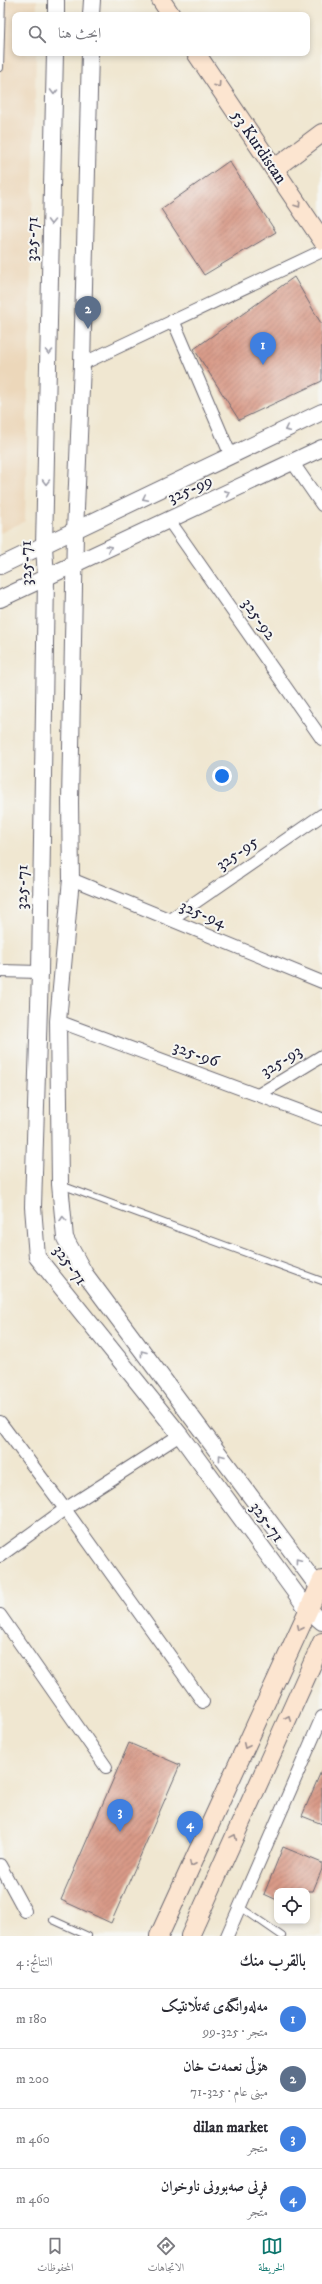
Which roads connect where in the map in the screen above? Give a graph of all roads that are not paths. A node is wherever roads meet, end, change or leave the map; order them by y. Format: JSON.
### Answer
{"nodes":[{"id":1,"x":2,"y":0,"type":"edge"},
{"id":2,"x":56,"y":0,"type":"edge"},
{"id":3,"x":92,"y":0,"type":"edge"},
{"id":4,"x":161,"y":0,"type":"edge"},
{"id":5,"x":56,"y":12,"type":"edge"},
{"id":6,"x":92,"y":12,"type":"edge"},
{"id":7,"x":169,"y":12,"type":"edge"},
{"id":8,"x":55,"y":56,"type":"edge"},
{"id":9,"x":90,"y":56,"type":"edge"},
{"id":10,"x":198,"y":56,"type":"edge"},
{"id":11,"x":0,"y":68,"type":"edge"},
{"id":12,"x":322,"y":133,"type":"edge"},
{"id":13,"x":274,"y":169,"type":"junction"},
{"id":14,"x":322,"y":240,"type":"edge"},
{"id":15,"x":322,"y":250,"type":"edge"},
{"id":16,"x":173,"y":320,"type":"junction"},
{"id":17,"x":82,"y":364,"type":"junction"},
{"id":18,"x":322,"y":412,"type":"edge"},
{"id":19,"x":322,"y":448,"type":"edge"},
{"id":20,"x":231,"y":456,"type":"junction"},
{"id":21,"x":293,"y":463,"type":"junction"},
{"id":22,"x":322,"y":505,"type":"edge"},
{"id":23,"x":168,"y":519,"type":"junction"},
{"id":24,"x":75,"y":532,"type":"junction"},
{"id":25,"x":44,"y":546,"type":"junction"},
{"id":26,"x":74,"y":565,"type":"junction"},
{"id":27,"x":0,"y":566,"type":"edge"},
{"id":28,"x":46,"y":578,"type":"junction"},
{"id":29,"x":0,"y":599,"type":"edge"},
{"id":30,"x":322,"y":739,"type":"edge"},
{"id":31,"x":322,"y":815,"type":"edge"},
{"id":32,"x":71,"y":879,"type":"junction"},
{"id":33,"x":172,"y":919,"type":"junction"},
{"id":34,"x":0,"y":971,"type":"edge"},
{"id":35,"x":40,"y":972,"type":"junction"},
{"id":36,"x":322,"y":982,"type":"edge"},
{"id":37,"x":58,"y":1021,"type":"junction"},
{"id":38,"x":322,"y":1056,"type":"edge"},
{"id":39,"x":258,"y":1095,"type":"junction"},
{"id":40,"x":322,"y":1119,"type":"edge"},
{"id":41,"x":60,"y":1184,"type":"junction"},
{"id":42,"x":322,"y":1281,"type":"edge"},
{"id":43,"x":0,"y":1422,"type":"edge"},
{"id":44,"x":180,"y":1435,"type":"junction"},
{"id":45,"x":65,"y":1509,"type":"junction"},
{"id":46,"x":0,"y":1556,"type":"edge"},
{"id":47,"x":321,"y":1587,"type":"edge"},
{"id":48,"x":308,"y":1610,"type":"junction"},
{"id":49,"x":0,"y":1614,"type":"edge"},
{"id":50,"x":322,"y":1622,"type":"edge"},
{"id":51,"x":322,"y":1642,"type":"edge"},
{"id":52,"x":202,"y":1702,"type":"dead end"},
{"id":53,"x":322,"y":1717,"type":"edge"},
{"id":54,"x":106,"y":1767,"type":"dead end"},
{"id":55,"x":0,"y":1865,"type":"edge"},
{"id":56,"x":240,"y":1907,"type":"junction"},
{"id":57,"x":25,"y":1911,"type":"dead end"},
{"id":58,"x":53,"y":1920,"type":"dead end"},
{"id":59,"x":88,"y":1936,"type":"edge"},
{"id":60,"x":159,"y":1936,"type":"edge"},
{"id":61,"x":190,"y":1936,"type":"edge"},
{"id":62,"x":227,"y":1936,"type":"edge"},
{"id":63,"x":282,"y":1936,"type":"edge"}],
"edges":[{"from":1,"to":11,"type":"lane"},
{"from":2,"to":5,"type":"street"},
{"from":3,"to":6,"type":"street"},
{"from":4,"to":7,"type":"main road"},
{"from":8,"to":25,"type":"street","name":"325-71","one_way":true},
{"from":9,"to":17,"type":"street","name":"325-71"},
{"from":10,"to":13,"type":"main road","name":"53 Kurdistan","one_way":true},
{"from":12,"to":13,"type":"main road"},
{"from":13,"to":14,"type":"main road","name":"53 Kurdistan","one_way":true},
{"from":15,"to":16,"type":"street"},
{"from":16,"to":17,"type":"street"},
{"from":16,"to":20,"type":"street"},
{"from":17,"to":24,"type":"street","name":"325-71"},
{"from":18,"to":20,"type":"street","one_way":true},
{"from":19,"to":21,"type":"street","name":"325-99"},
{"from":20,"to":24,"type":"street","one_way":true},
{"from":21,"to":22,"type":"street"},
{"from":23,"to":21,"type":"street","name":"325-99","one_way":true},
{"from":26,"to":23,"type":"street","name":"325-99","one_way":true},
{"from":23,"to":30,"type":"street","name":"325-92"},
{"from":24,"to":25,"type":"street"},
{"from":24,"to":26,"type":"street","name":"325-71"},
{"from":25,"to":27,"type":"street"},
{"from":25,"to":28,"type":"street","name":"325-71"},
{"from":26,"to":28,"type":"street","name":"325-99"},
{"from":26,"to":32,"type":"street","name":"325-71"},
{"from":28,"to":29,"type":"street","name":"325-99"},
{"from":28,"to":35,"type":"street","name":"325-71"},
{"from":31,"to":33,"type":"street","name":"325-95"},
{"from":32,"to":33,"type":"street","name":"325-94"},
{"from":32,"to":37,"type":"street","name":"325-71"},
{"from":33,"to":36,"type":"street","name":"325-94"},
{"from":34,"to":35,"type":"street"},
{"from":35,"to":44,"type":"street","name":"325-71"},
{"from":37,"to":39,"type":"street","name":"325-96"},
{"from":37,"to":41,"type":"street","name":"325-71"},
{"from":38,"to":39,"type":"street","name":"325-93"},
{"from":39,"to":40,"type":"street","name":"325-96"},
{"from":41,"to":42,"type":"lane"},
{"from":47,"to":41,"type":"street","name":"325-71","one_way":true},
{"from":43,"to":45,"type":"street"},
{"from":44,"to":45,"type":"street"},
{"from":44,"to":48,"type":"street","name":"325-71"},
{"from":45,"to":46,"type":"street"},
{"from":45,"to":52,"type":"street"},
{"from":47,"to":48,"type":"main road"},
{"from":48,"to":50,"type":"street","name":"325-71"},
{"from":48,"to":60,"type":"main road","one_way":true},
{"from":49,"to":54,"type":"street"},
{"from":61,"to":51,"type":"main road","one_way":true},
{"from":53,"to":56,"type":"street"},
{"from":55,"to":57,"type":"street"},
{"from":56,"to":62,"type":"street"},
{"from":56,"to":63,"type":"lane"},
{"from":58,"to":59,"type":"lane"}]}
